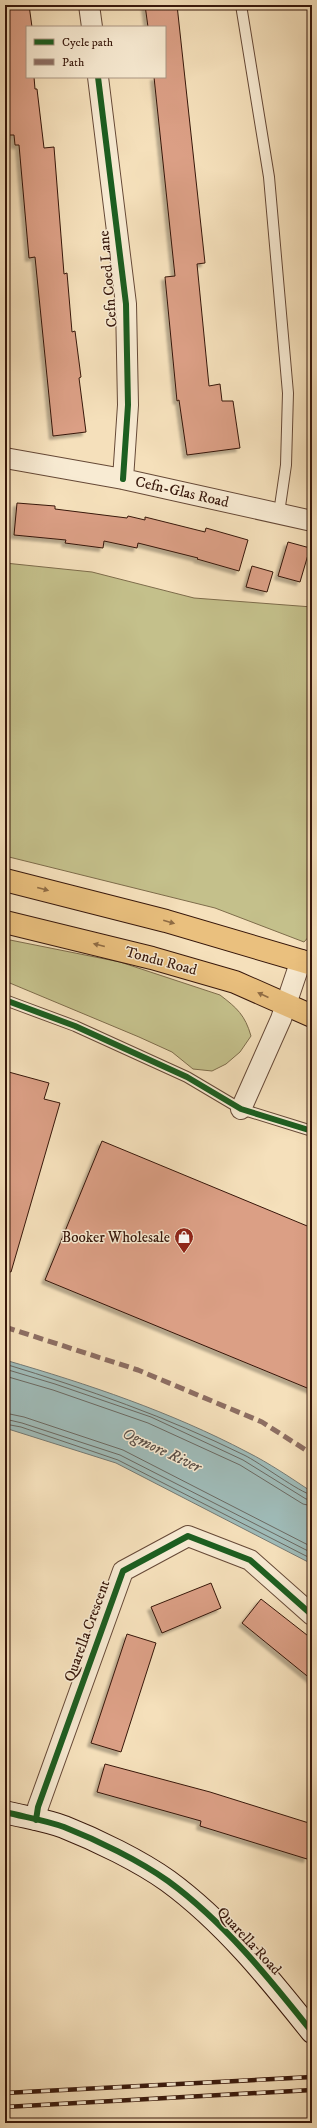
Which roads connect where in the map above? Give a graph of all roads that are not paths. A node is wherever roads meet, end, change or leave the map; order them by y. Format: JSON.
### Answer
{"nodes":[{"id":1,"x":89,"y":5,"type":"edge"},
{"id":2,"x":241,"y":5,"type":"edge"},
{"id":3,"x":92,"y":26,"type":"edge"},
{"id":4,"x":98,"y":78,"type":"edge"},
{"id":5,"x":5,"y":458,"type":"edge"},
{"id":6,"x":123,"y":479,"type":"junction"},
{"id":7,"x":279,"y":514,"type":"junction"},
{"id":8,"x":312,"y":521,"type":"edge"},
{"id":9,"x":5,"y":880,"type":"edge"},
{"id":10,"x":5,"y":922,"type":"edge"},
{"id":11,"x":306,"y":962,"type":"edge"},
{"id":12,"x":5,"y":1000,"type":"edge"},
{"id":13,"x":286,"y":1005,"type":"junction"},
{"id":14,"x":312,"y":1016,"type":"edge"},
{"id":15,"x":241,"y":1109,"type":"junction"},
{"id":16,"x":312,"y":1131,"type":"edge"},
{"id":17,"x":312,"y":1615,"type":"edge"},
{"id":18,"x":5,"y":1812,"type":"edge"},
{"id":19,"x":36,"y":1820,"type":"junction"},
{"id":20,"x":312,"y":2032,"type":"edge"}],
"edges":[{"from":1,"to":3,"type":"street"},
{"from":2,"to":7,"type":"lane"},
{"from":4,"to":6,"type":"street","name":"Cefn Coed Lane"},
{"from":5,"to":6,"type":"street","name":"Cefn-Glas Road"},
{"from":6,"to":7,"type":"street","name":"Cefn-Glas Road"},
{"from":7,"to":8,"type":"street","name":"Cefn-Glas Road"},
{"from":9,"to":11,"type":"main road","one_way":true},
{"from":13,"to":10,"type":"main road","name":"Tondu Road","one_way":true},
{"from":11,"to":13,"type":"street"},
{"from":12,"to":15,"type":"lane"},
{"from":13,"to":14,"type":"main road","name":"Tondu Road"},
{"from":13,"to":15,"type":"street"},
{"from":15,"to":16,"type":"lane"},
{"from":17,"to":19,"type":"street","name":"Quarella Crescent"},
{"from":18,"to":19,"type":"street","name":"Quarella Road"},
{"from":19,"to":20,"type":"street","name":"Quarella Road"}]}
